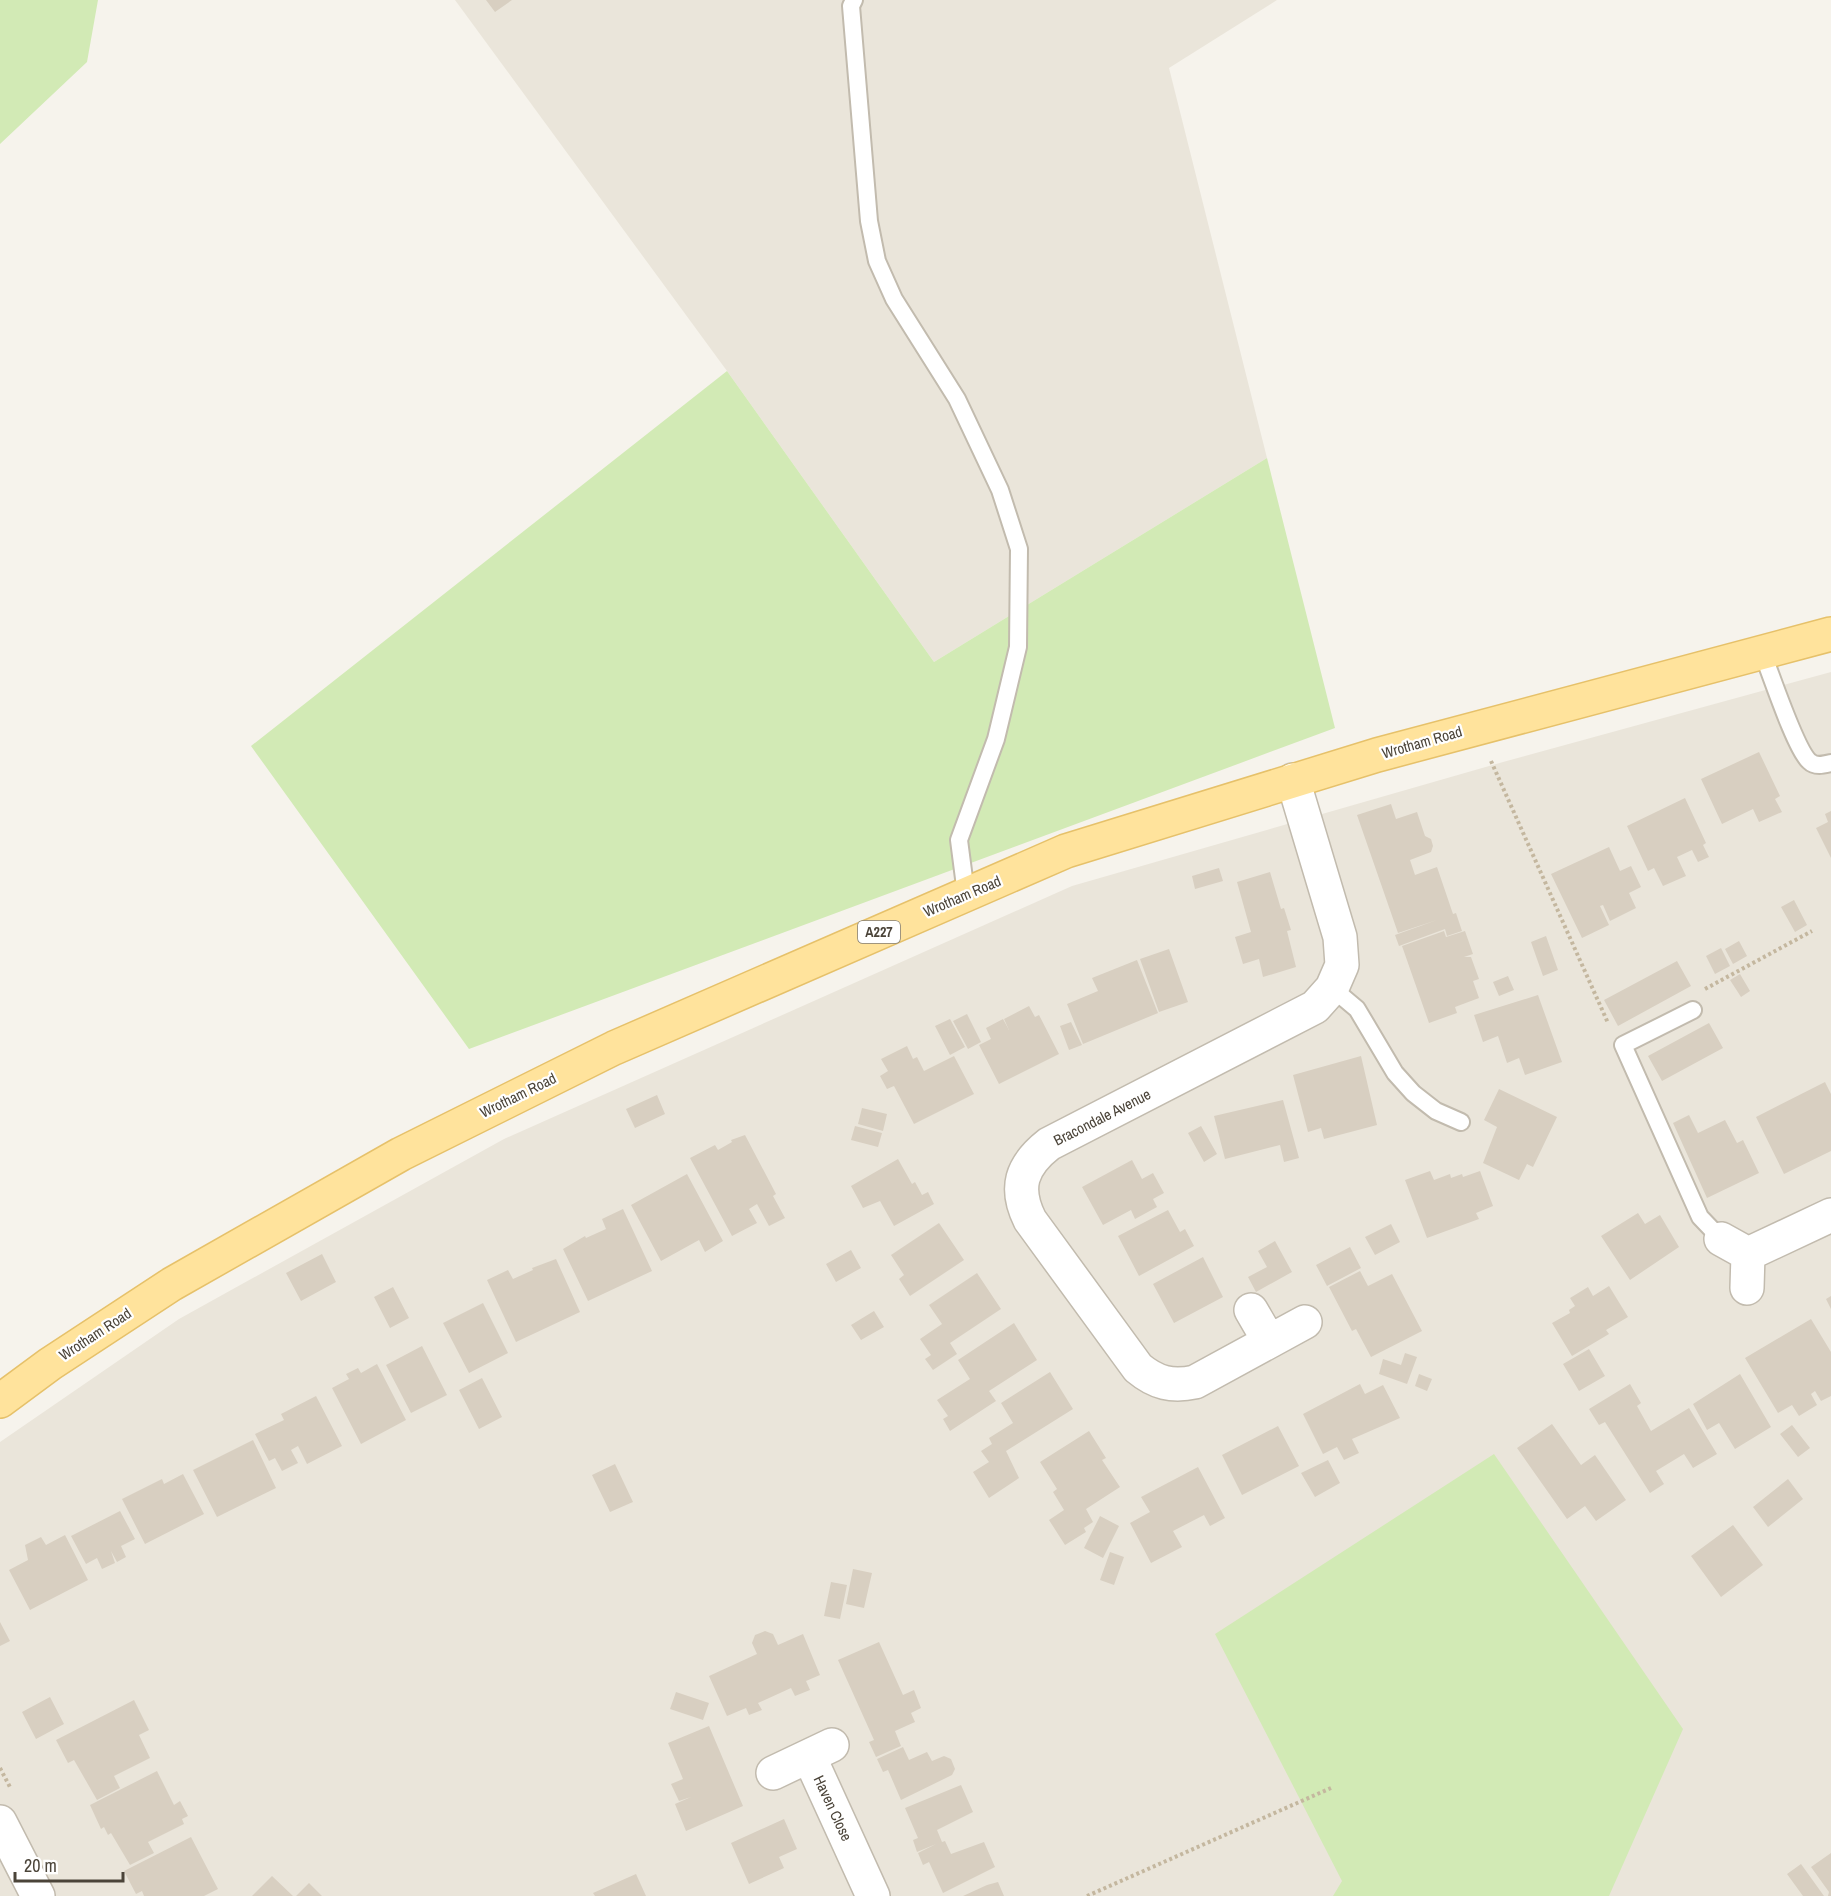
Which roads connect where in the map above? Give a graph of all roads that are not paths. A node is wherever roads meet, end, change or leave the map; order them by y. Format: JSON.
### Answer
{"nodes":[{"id":1,"x":852,"y":2,"type":"edge"},
{"id":2,"x":1831,"y":634,"type":"edge"},
{"id":3,"x":1762,"y":652,"type":"junction"},
{"id":4,"x":1831,"y":763,"type":"edge"},
{"id":5,"x":1293,"y":780,"type":"junction"},
{"id":6,"x":966,"y":894,"type":"junction"},
{"id":7,"x":1332,"y":988,"type":"junction"},
{"id":8,"x":1693,"y":1010,"type":"road end"},
{"id":9,"x":1461,"y":1122,"type":"dead end"},
{"id":10,"x":1831,"y":1215,"type":"edge"},
{"id":11,"x":1734,"y":1246,"type":"junction"},
{"id":12,"x":1747,"y":1288,"type":"dead end"},
{"id":13,"x":1251,"y":1310,"type":"dead end"},
{"id":14,"x":1305,"y":1322,"type":"dead end"},
{"id":15,"x":1269,"y":1341,"type":"junction"},
{"id":16,"x":0,"y":1401,"type":"edge"},
{"id":17,"x":772,"y":1773,"type":"dead end"},
{"id":18,"x":0,"y":1822,"type":"edge"},
{"id":19,"x":38,"y":1896,"type":"edge"},
{"id":20,"x":873,"y":1896,"type":"edge"}],
"edges":[{"from":1,"to":6,"type":"lane"},
{"from":2,"to":3,"type":"main road","name":"Wrotham Road","number":"A227"},
{"from":3,"to":4,"type":"lane"},
{"from":3,"to":5,"type":"main road","name":"Wrotham Road","number":"A227"},
{"from":5,"to":6,"type":"main road","name":"Wrotham Road","number":"A227"},
{"from":5,"to":7,"type":"street","name":"Bracondale Avenue"},
{"from":6,"to":16,"type":"main road","name":"Wrotham Road","number":"A227"},
{"from":7,"to":9,"type":"lane"},
{"from":7,"to":15,"type":"street","name":"Bracondale Avenue"},
{"from":8,"to":11,"type":"lane"},
{"from":10,"to":11,"type":"street"},
{"from":11,"to":12,"type":"street"},
{"from":13,"to":15,"type":"street"},
{"from":14,"to":15,"type":"street","name":"Bracondale Avenue"},
{"from":17,"to":20,"type":"street","name":"Haven Close"},
{"from":18,"to":19,"type":"street"}]}
